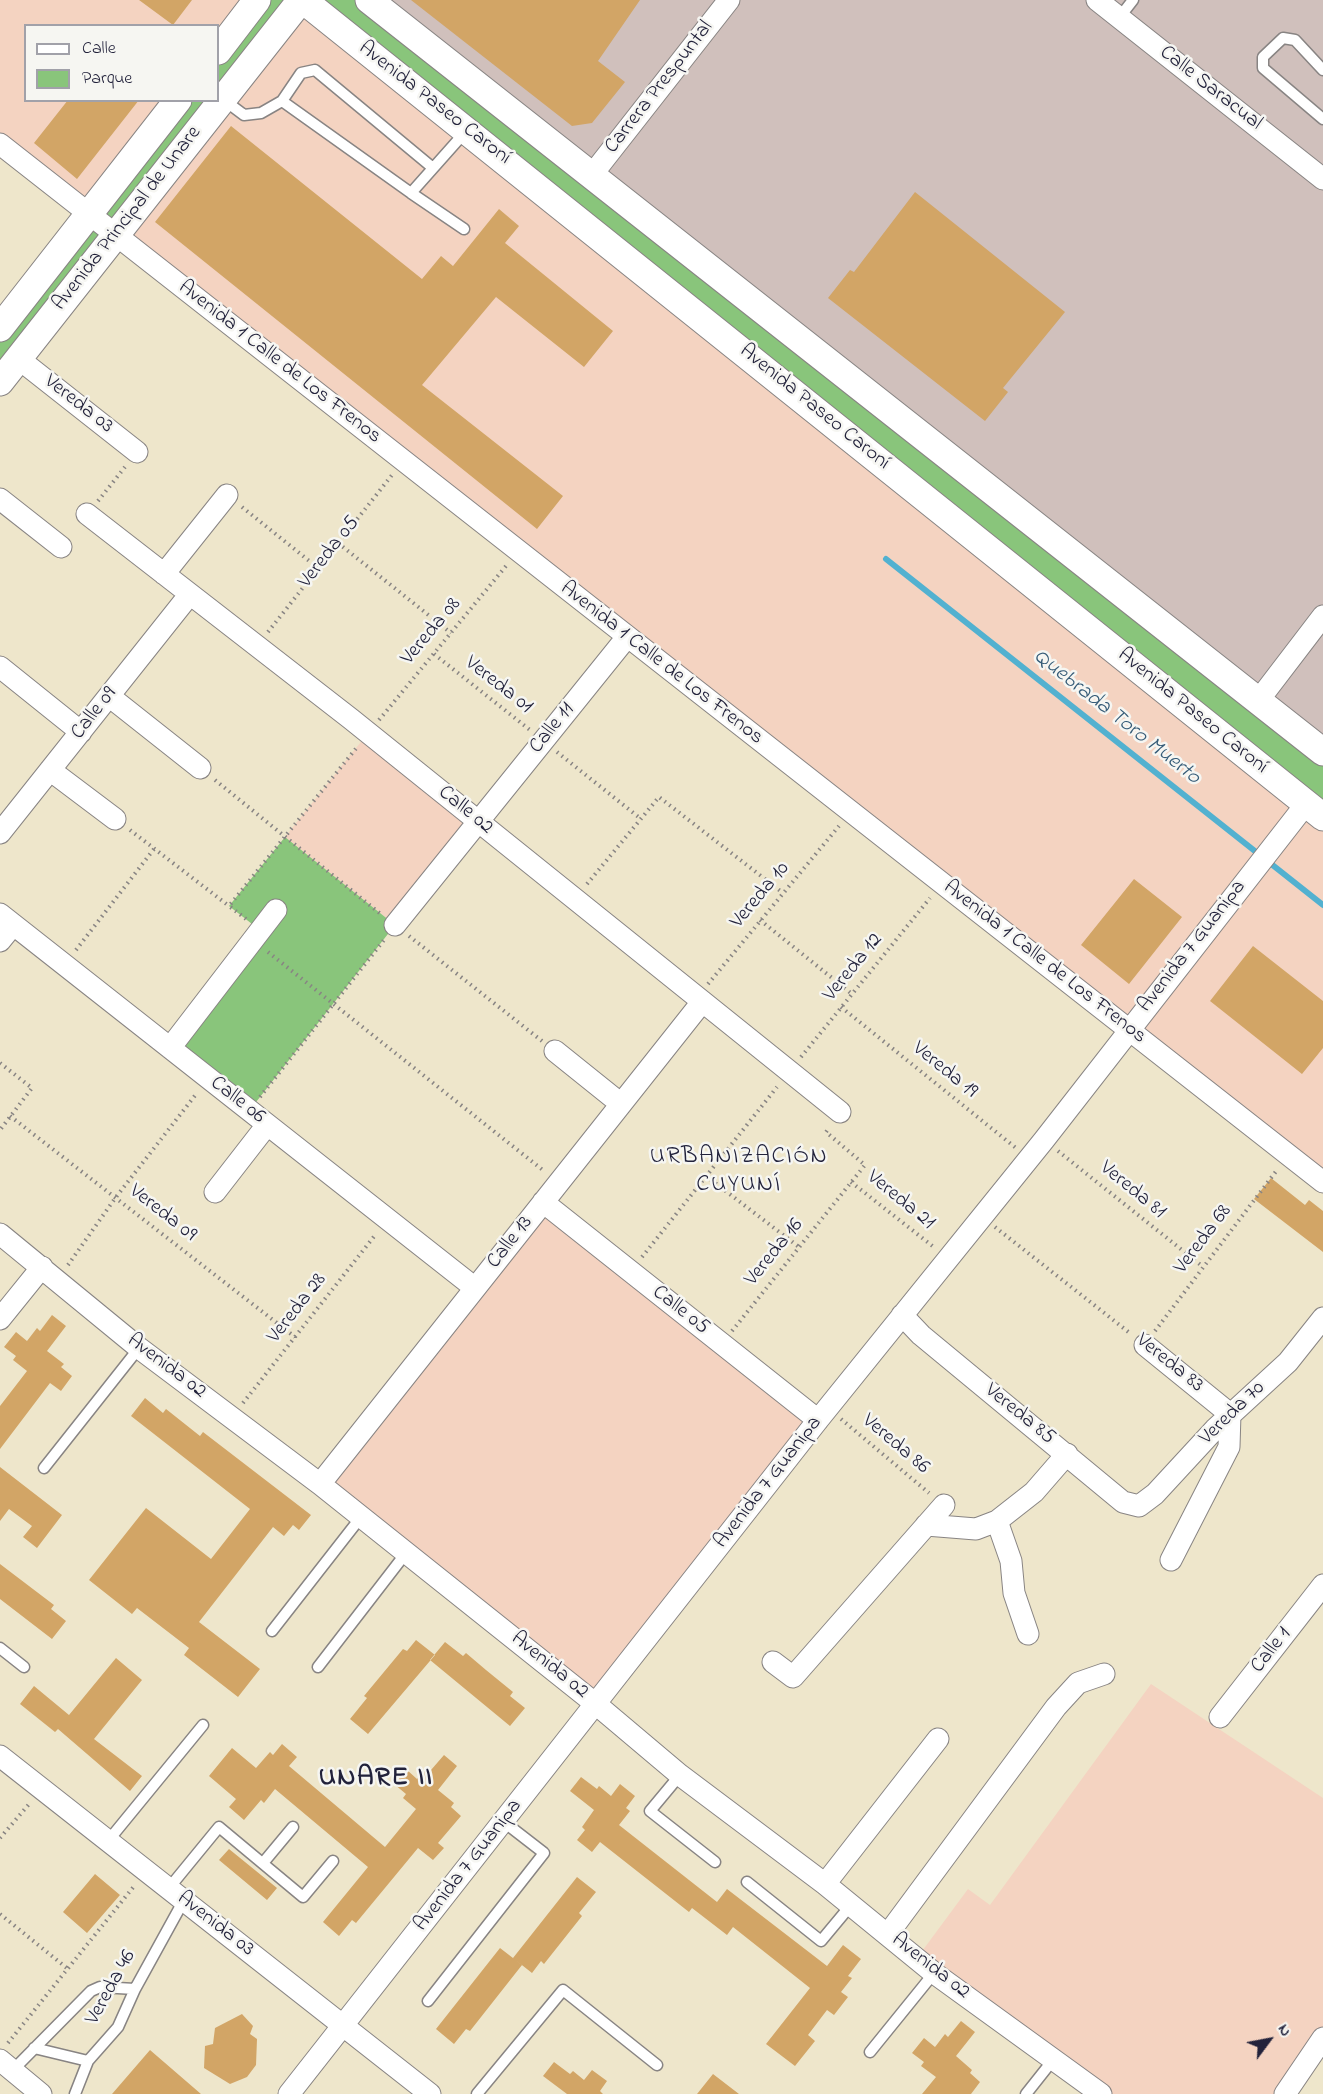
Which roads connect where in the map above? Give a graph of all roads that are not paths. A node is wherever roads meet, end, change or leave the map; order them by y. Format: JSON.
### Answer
{"nodes":[{"id":1,"x":257,"y":0,"type":"edge"},
{"id":2,"x":302,"y":0,"type":"edge"},
{"id":3,"x":369,"y":0,"type":"edge"},
{"id":4,"x":729,"y":0,"type":"edge"},
{"id":5,"x":1096,"y":0,"type":"edge"},
{"id":6,"x":1133,"y":0,"type":"edge"},
{"id":7,"x":1119,"y":18,"type":"junction"},
{"id":8,"x":219,"y":50,"type":"edge"},
{"id":9,"x":1322,"y":66,"type":"edge"},
{"id":10,"x":222,"y":99,"type":"junction"},
{"id":11,"x":282,"y":101,"type":"junction"},
{"id":12,"x":176,"y":102,"type":"edge"},
{"id":13,"x":1323,"y":119,"type":"edge"},
{"id":14,"x":467,"y":130,"type":"junction"},
{"id":15,"x":0,"y":144,"type":"edge"},
{"id":16,"x":433,"y":168,"type":"junction"},
{"id":17,"x":591,"y":176,"type":"junction"},
{"id":18,"x":1323,"y":178,"type":"edge"},
{"id":19,"x":411,"y":193,"type":"junction"},
{"id":20,"x":89,"y":214,"type":"junction"},
{"id":21,"x":464,"y":229,"type":"dead end"},
{"id":22,"x":116,"y":236,"type":"junction"},
{"id":23,"x":0,"y":328,"type":"edge"},
{"id":24,"x":19,"y":359,"type":"junction"},
{"id":25,"x":0,"y":382,"type":"edge"},
{"id":26,"x":137,"y":452,"type":"dead end"},
{"id":27,"x":227,"y":495,"type":"road end"},
{"id":28,"x":0,"y":499,"type":"edge"},
{"id":29,"x":87,"y":514,"type":"dead end"},
{"id":30,"x":61,"y":547,"type":"dead end"},
{"id":31,"x":164,"y":574,"type":"junction"},
{"id":32,"x":190,"y":594,"type":"junction"},
{"id":33,"x":1323,"y":616,"type":"edge"},
{"id":34,"x":627,"y":637,"type":"junction"},
{"id":35,"x":0,"y":667,"type":"edge"},
{"id":36,"x":108,"y":696,"type":"junction"},
{"id":37,"x":1258,"y":700,"type":"junction"},
{"id":38,"x":81,"y":732,"type":"junction"},
{"id":39,"x":1323,"y":752,"type":"edge"},
{"id":40,"x":200,"y":768,"type":"road end"},
{"id":41,"x":50,"y":770,"type":"junction"},
{"id":42,"x":1315,"y":810,"type":"edge"},
{"id":43,"x":115,"y":819,"type":"road end"},
{"id":44,"x":479,"y":822,"type":"junction"},
{"id":45,"x":2,"y":827,"type":"edge"},
{"id":46,"x":276,"y":910,"type":"dead end"},
{"id":47,"x":7,"y":919,"type":"edge"},
{"id":48,"x":395,"y":925,"type":"road end"},
{"id":49,"x":0,"y":941,"type":"edge"},
{"id":50,"x":702,"y":1002,"type":"junction"},
{"id":51,"x":1129,"y":1028,"type":"junction"},
{"id":52,"x":170,"y":1048,"type":"junction"},
{"id":53,"x":555,"y":1051,"type":"road end"},
{"id":54,"x":621,"y":1104,"type":"junction"},
{"id":55,"x":840,"y":1112,"type":"road end"},
{"id":56,"x":267,"y":1125,"type":"junction"},
{"id":57,"x":1323,"y":1182,"type":"edge"},
{"id":58,"x":214,"y":1192,"type":"dead end"},
{"id":59,"x":543,"y":1202,"type":"junction"},
{"id":60,"x":0,"y":1234,"type":"edge"},
{"id":61,"x":50,"y":1273,"type":"junction"},
{"id":62,"x":475,"y":1288,"type":"junction"},
{"id":63,"x":902,"y":1315,"type":"junction"},
{"id":64,"x":0,"y":1319,"type":"edge"},
{"id":65,"x":1320,"y":1330,"type":"edge"},
{"id":66,"x":1145,"y":1345,"type":"road end"},
{"id":67,"x":140,"y":1348,"type":"junction"},
{"id":68,"x":823,"y":1414,"type":"junction"},
{"id":69,"x":1230,"y":1414,"type":"junction"},
{"id":70,"x":1067,"y":1454,"type":"junction"},
{"id":71,"x":44,"y":1468,"type":"dead end"},
{"id":72,"x":320,"y":1484,"type":"junction"},
{"id":73,"x":944,"y":1505,"type":"road end"},
{"id":74,"x":1139,"y":1506,"type":"joint"},
{"id":75,"x":361,"y":1517,"type":"junction"},
{"id":76,"x":997,"y":1521,"type":"junction"},
{"id":77,"x":926,"y":1525,"type":"junction"},
{"id":78,"x":406,"y":1553,"type":"junction"},
{"id":79,"x":1171,"y":1560,"type":"dead end"},
{"id":80,"x":1323,"y":1585,"type":"edge"},
{"id":81,"x":272,"y":1631,"type":"dead end"},
{"id":82,"x":1028,"y":1634,"type":"dead end"},
{"id":83,"x":0,"y":1648,"type":"edge"},
{"id":84,"x":773,"y":1662,"type":"dead end"},
{"id":85,"x":24,"y":1667,"type":"dead end"},
{"id":86,"x":318,"y":1667,"type":"dead end"},
{"id":87,"x":1104,"y":1674,"type":"dead end"},
{"id":88,"x":597,"y":1705,"type":"junction"},
{"id":89,"x":1220,"y":1717,"type":"dead end"},
{"id":90,"x":203,"y":1725,"type":"dead end"},
{"id":91,"x":938,"y":1738,"type":"dead end"},
{"id":92,"x":0,"y":1756,"type":"edge"},
{"id":93,"x":680,"y":1775,"type":"junction"},
{"id":94,"x":504,"y":1822,"type":"junction"},
{"id":95,"x":293,"y":1827,"type":"dead end"},
{"id":96,"x":108,"y":1841,"type":"junction"},
{"id":97,"x":333,"y":1861,"type":"dead end"},
{"id":98,"x":715,"y":1862,"type":"dead end"},
{"id":99,"x":263,"y":1863,"type":"junction"},
{"id":100,"x":747,"y":1882,"type":"dead end"},
{"id":101,"x":825,"y":1884,"type":"junction"},
{"id":102,"x":176,"y":1894,"type":"junction"},
{"id":103,"x":851,"y":1905,"type":"junction"},
{"id":104,"x":888,"y":1934,"type":"junction"},
{"id":105,"x":934,"y":1973,"type":"junction"},
{"id":106,"x":135,"y":1989,"type":"junction"},
{"id":107,"x":428,"y":2001,"type":"dead end"},
{"id":108,"x":344,"y":2026,"type":"junction"},
{"id":109,"x":1323,"y":2038,"type":"edge"},
{"id":110,"x":34,"y":2048,"type":"junction"},
{"id":111,"x":870,"y":2052,"type":"dead end"},
{"id":112,"x":6,"y":2058,"type":"edge"},
{"id":113,"x":1053,"y":2060,"type":"junction"},
{"id":114,"x":88,"y":2061,"type":"junction"},
{"id":115,"x":657,"y":2065,"type":"dead end"},
{"id":116,"x":41,"y":2094,"type":"edge"},
{"id":117,"x":75,"y":2094,"type":"edge"},
{"id":118,"x":289,"y":2094,"type":"edge"},
{"id":119,"x":430,"y":2094,"type":"edge"},
{"id":120,"x":477,"y":2094,"type":"edge"},
{"id":121,"x":1026,"y":2094,"type":"edge"},
{"id":122,"x":1101,"y":2094,"type":"edge"},
{"id":123,"x":1285,"y":2094,"type":"edge"}],
"edges":[{"from":1,"to":8,"type":"street"},
{"from":2,"to":10,"type":"street","name":"Avenida Principal de Unare"},
{"from":2,"to":14,"type":"street","name":"Avenida Paseo Caroní"},
{"from":3,"to":17,"type":"street","name":"Avenida Paseo Caroní"},
{"from":4,"to":17,"type":"street","name":"Carrera Prespuntal"},
{"from":5,"to":7,"type":"street","name":"Calle Saracual"},
{"from":6,"to":7,"type":"lane"},
{"from":7,"to":18,"type":"street","name":"Calle Saracual"},
{"from":9,"to":13,"type":"lane"},
{"from":10,"to":11,"type":"lane"},
{"from":10,"to":22,"type":"street","name":"Avenida Principal de Unare"},
{"from":11,"to":16,"type":"lane"},
{"from":11,"to":19,"type":"lane"},
{"from":12,"to":20,"type":"street","name":"Avenida Principal de Unare"},
{"from":14,"to":16,"type":"lane"},
{"from":14,"to":42,"type":"street","name":"Avenida Paseo Caroní"},
{"from":15,"to":20,"type":"street","name":"Avenida 1 Calle de Los Frenos"},
{"from":16,"to":19,"type":"lane"},
{"from":17,"to":37,"type":"street","name":"Avenida Paseo Caroní"},
{"from":19,"to":21,"type":"lane"},
{"from":20,"to":22,"type":"street","name":"Avenida 1 Calle de Los Frenos"},
{"from":20,"to":23,"type":"street","name":"Avenida Principal de Unare"},
{"from":22,"to":24,"type":"street","name":"Avenida Principal de Unare"},
{"from":22,"to":34,"type":"street","name":"Avenida 1 Calle de Los Frenos"},
{"from":24,"to":25,"type":"street","name":"Avenida Principal de Unare"},
{"from":24,"to":26,"type":"street","name":"Vereda 03"},
{"from":27,"to":31,"type":"street"},
{"from":28,"to":30,"type":"street"},
{"from":29,"to":31,"type":"street","name":"Calle 02"},
{"from":31,"to":32,"type":"street","name":"Calle 02"},
{"from":32,"to":36,"type":"street","name":"Calle 09"},
{"from":32,"to":44,"type":"street","name":"Calle 02"},
{"from":33,"to":37,"type":"street"},
{"from":34,"to":44,"type":"street","name":"Calle 11"},
{"from":34,"to":51,"type":"street","name":"Avenida 1 Calle de Los Frenos"},
{"from":35,"to":38,"type":"street"},
{"from":36,"to":38,"type":"street","name":"Calle 09"},
{"from":36,"to":40,"type":"street"},
{"from":37,"to":39,"type":"street","name":"Avenida Paseo Caroní"},
{"from":38,"to":41,"type":"street","name":"Calle 09"},
{"from":41,"to":43,"type":"street"},
{"from":41,"to":45,"type":"street","name":"Calle 09"},
{"from":42,"to":51,"type":"street","name":"Avenida 7 Guanipa"},
{"from":44,"to":48,"type":"street","name":"Calle 11"},
{"from":44,"to":50,"type":"street","name":"Calle 02"},
{"from":46,"to":52,"type":"street"},
{"from":47,"to":49,"type":"street"},
{"from":47,"to":52,"type":"street","name":"Calle 06"},
{"from":50,"to":54,"type":"street","name":"Calle 13"},
{"from":50,"to":55,"type":"street","name":"Calle 02"},
{"from":51,"to":57,"type":"street","name":"Avenida 1 Calle de Los Frenos"},
{"from":51,"to":63,"type":"street","name":"Avenida 7 Guanipa"},
{"from":52,"to":56,"type":"street","name":"Calle 06"},
{"from":53,"to":54,"type":"street"},
{"from":54,"to":59,"type":"street","name":"Calle 13"},
{"from":56,"to":58,"type":"street"},
{"from":56,"to":62,"type":"street","name":"Calle 06"},
{"from":59,"to":62,"type":"street","name":"Calle 13"},
{"from":59,"to":68,"type":"street","name":"Calle 05"},
{"from":60,"to":61,"type":"street","name":"Avenida 02"},
{"from":61,"to":64,"type":"street"},
{"from":61,"to":67,"type":"street","name":"Avenida 02"},
{"from":62,"to":72,"type":"street","name":"Calle 13"},
{"from":63,"to":68,"type":"street","name":"Avenida 7 Guanipa"},
{"from":63,"to":70,"type":"street","name":"Vereda 85"},
{"from":65,"to":69,"type":"street","name":"Vereda 70"},
{"from":66,"to":69,"type":"street","name":"Vereda 83"},
{"from":67,"to":71,"type":"lane"},
{"from":67,"to":72,"type":"street","name":"Avenida 02"},
{"from":68,"to":88,"type":"street","name":"Avenida 7 Guanipa"},
{"from":69,"to":74,"type":"street","name":"Vereda 70"},
{"from":69,"to":79,"type":"street"},
{"from":70,"to":74,"type":"street","name":"Vereda 85"},
{"from":70,"to":76,"type":"street"},
{"from":72,"to":75,"type":"street","name":"Avenida 02"},
{"from":73,"to":77,"type":"street"},
{"from":75,"to":78,"type":"street","name":"Avenida 02"},
{"from":75,"to":81,"type":"lane"},
{"from":76,"to":77,"type":"street"},
{"from":76,"to":82,"type":"street"},
{"from":77,"to":84,"type":"street"},
{"from":78,"to":86,"type":"lane"},
{"from":78,"to":88,"type":"street","name":"Avenida 02"},
{"from":80,"to":89,"type":"street","name":"Calle 1"},
{"from":83,"to":85,"type":"lane"},
{"from":87,"to":104,"type":"street"},
{"from":88,"to":93,"type":"street","name":"Avenida 02"},
{"from":88,"to":94,"type":"street","name":"Avenida 7 Guanipa"},
{"from":90,"to":96,"type":"lane"},
{"from":91,"to":101,"type":"street"},
{"from":92,"to":96,"type":"street","name":"Avenida 03"},
{"from":93,"to":98,"type":"lane"},
{"from":93,"to":101,"type":"street","name":"Avenida 02"},
{"from":94,"to":107,"type":"lane"},
{"from":94,"to":108,"type":"street","name":"Avenida 7 Guanipa"},
{"from":95,"to":99,"type":"lane"},
{"from":96,"to":102,"type":"street","name":"Avenida 03"},
{"from":97,"to":99,"type":"lane"},
{"from":99,"to":102,"type":"lane","name":"Vereda 46"},
{"from":100,"to":103,"type":"lane"},
{"from":101,"to":103,"type":"street","name":"Avenida 02"},
{"from":102,"to":106,"type":"lane","name":"Vereda 46"},
{"from":102,"to":108,"type":"street","name":"Avenida 03"},
{"from":103,"to":104,"type":"street","name":"Avenida 02"},
{"from":104,"to":105,"type":"street","name":"Avenida 02"},
{"from":105,"to":111,"type":"lane"},
{"from":105,"to":113,"type":"street","name":"Avenida 02"},
{"from":106,"to":110,"type":"lane"},
{"from":106,"to":114,"type":"lane","name":"Vereda 46"},
{"from":108,"to":118,"type":"street","name":"Avenida 7 Guanipa"},
{"from":108,"to":119,"type":"street","name":"Avenida 03"},
{"from":109,"to":123,"type":"street"},
{"from":110,"to":112,"type":"lane"},
{"from":110,"to":114,"type":"lane"},
{"from":112,"to":116,"type":"street"},
{"from":113,"to":121,"type":"lane"},
{"from":113,"to":122,"type":"street","name":"Avenida 02"},
{"from":114,"to":117,"type":"lane","name":"Vereda 46"},
{"from":115,"to":120,"type":"lane"}]}
